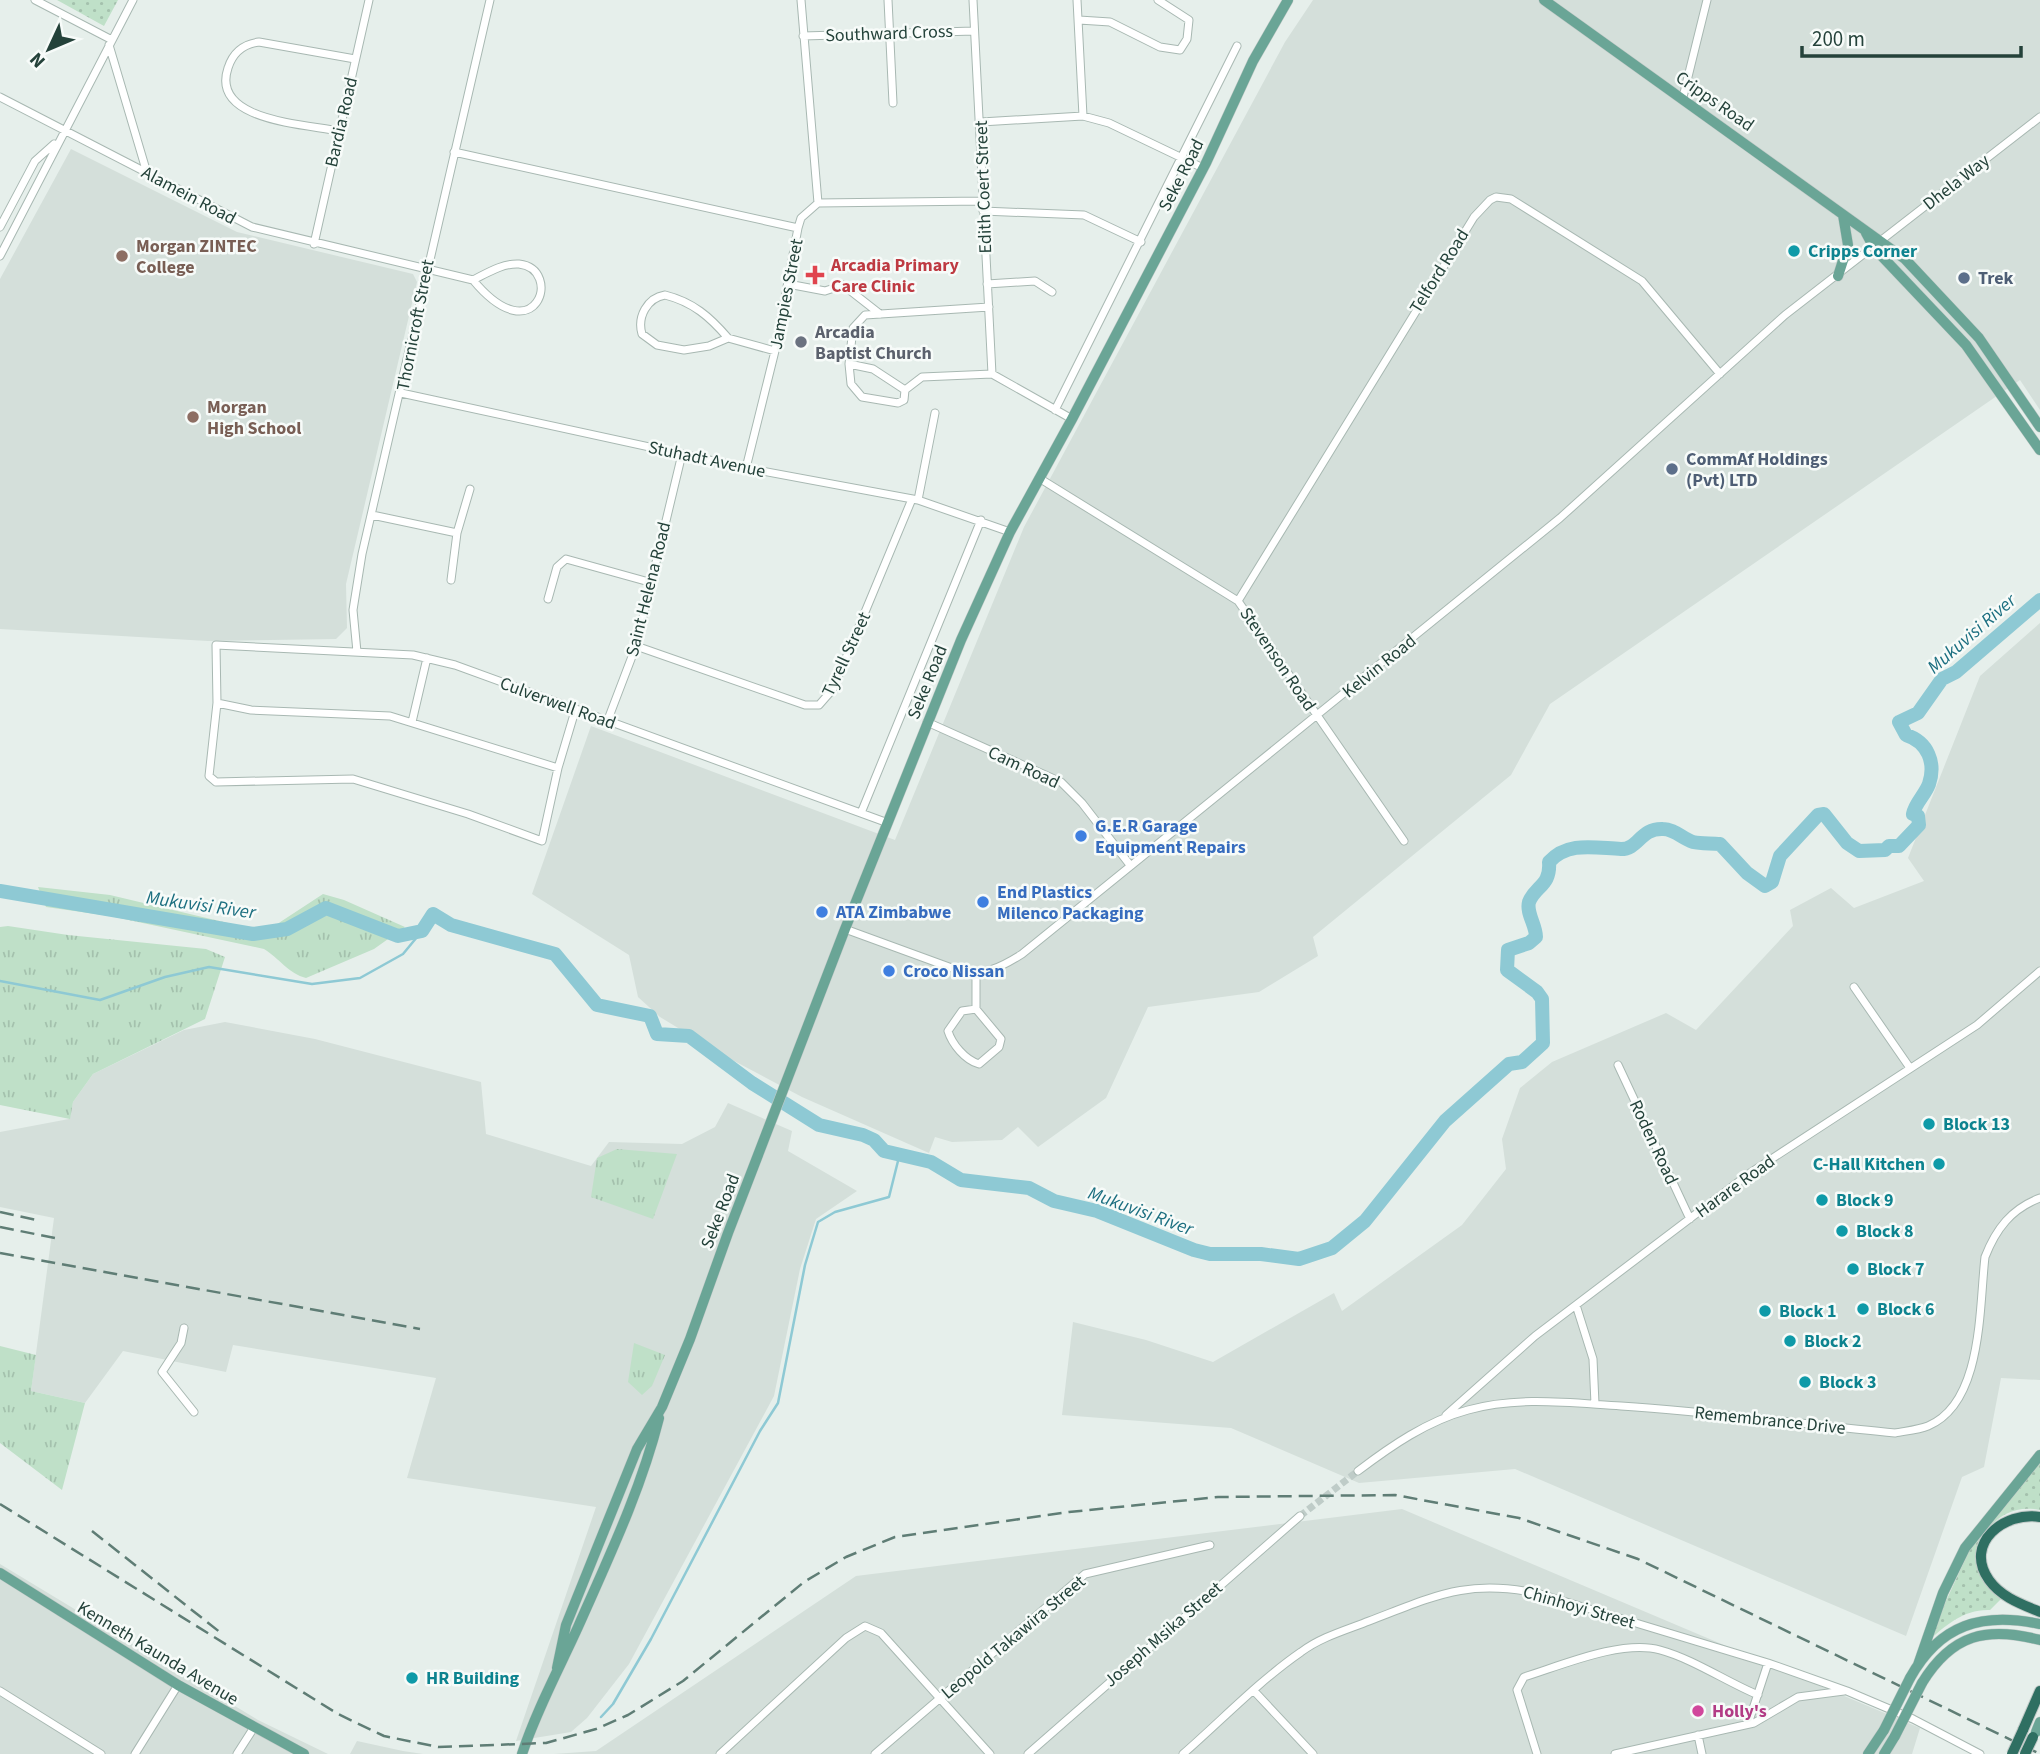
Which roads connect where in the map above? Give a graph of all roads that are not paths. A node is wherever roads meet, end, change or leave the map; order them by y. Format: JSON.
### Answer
{"nodes":[{"id":1,"x":36,"y":0,"type":"edge"},
{"id":2,"x":133,"y":0,"type":"edge"},
{"id":3,"x":369,"y":0,"type":"edge"},
{"id":4,"x":490,"y":0,"type":"edge"},
{"id":5,"x":801,"y":0,"type":"edge"},
{"id":6,"x":888,"y":0,"type":"edge"},
{"id":7,"x":973,"y":0,"type":"edge"},
{"id":8,"x":1077,"y":0,"type":"edge"},
{"id":9,"x":1158,"y":0,"type":"edge"},
{"id":10,"x":1288,"y":0,"type":"edge"},
{"id":11,"x":1545,"y":0,"type":"edge"},
{"id":12,"x":1707,"y":0,"type":"edge"},
{"id":13,"x":1079,"y":20,"type":"junction"},
{"id":14,"x":974,"y":31,"type":"junction"},
{"id":15,"x":890,"y":33,"type":"junction"},
{"id":16,"x":803,"y":36,"type":"junction"},
{"id":17,"x":110,"y":43,"type":"junction"},
{"id":18,"x":1237,"y":46,"type":"dead end"},
{"id":19,"x":355,"y":59,"type":"junction"},
{"id":20,"x":0,"y":97,"type":"edge"},
{"id":21,"x":1683,"y":97,"type":"junction"},
{"id":22,"x":893,"y":103,"type":"dead end"},
{"id":23,"x":1083,"y":116,"type":"junction"},
{"id":24,"x":2040,"y":117,"type":"edge"},
{"id":25,"x":981,"y":122,"type":"junction"},
{"id":26,"x":64,"y":130,"type":"junction"},
{"id":27,"x":339,"y":131,"type":"junction"},
{"id":28,"x":454,"y":152,"type":"junction"},
{"id":29,"x":1183,"y":159,"type":"junction"},
{"id":30,"x":1203,"y":168,"type":"junction"},
{"id":31,"x":147,"y":173,"type":"junction"},
{"id":32,"x":982,"y":201,"type":"junction"},
{"id":33,"x":818,"y":203,"type":"junction"},
{"id":34,"x":983,"y":211,"type":"junction"},
{"id":35,"x":1843,"y":215,"type":"junction"},
{"id":36,"x":0,"y":227,"type":"edge"},
{"id":37,"x":798,"y":228,"type":"junction"},
{"id":38,"x":1866,"y":232,"type":"junction"},
{"id":39,"x":1883,"y":240,"type":"junction"},
{"id":40,"x":1141,"y":242,"type":"junction"},
{"id":41,"x":314,"y":244,"type":"junction"},
{"id":42,"x":1874,"y":248,"type":"junction"},
{"id":43,"x":0,"y":256,"type":"edge"},
{"id":44,"x":426,"y":266,"type":"junction"},
{"id":45,"x":1838,"y":276,"type":"junction"},
{"id":46,"x":473,"y":280,"type":"junction"},
{"id":47,"x":788,"y":284,"type":"junction"},
{"id":48,"x":987,"y":284,"type":"junction"},
{"id":49,"x":1052,"y":292,"type":"dead end"},
{"id":50,"x":989,"y":307,"type":"junction"},
{"id":51,"x":881,"y":314,"type":"junction"},
{"id":52,"x":729,"y":338,"type":"junction"},
{"id":53,"x":775,"y":351,"type":"junction"},
{"id":54,"x":849,"y":364,"type":"junction"},
{"id":55,"x":992,"y":374,"type":"junction"},
{"id":56,"x":1720,"y":374,"type":"junction"},
{"id":57,"x":905,"y":390,"type":"junction"},
{"id":58,"x":401,"y":393,"type":"junction"},
{"id":59,"x":1055,"y":410,"type":"junction"},
{"id":60,"x":935,"y":413,"type":"dead end"},
{"id":61,"x":1072,"y":419,"type":"junction"},
{"id":62,"x":2040,"y":427,"type":"edge"},
{"id":63,"x":2040,"y":450,"type":"edge"},
{"id":64,"x":682,"y":454,"type":"junction"},
{"id":65,"x":746,"y":468,"type":"junction"},
{"id":66,"x":1039,"y":478,"type":"junction"},
{"id":67,"x":470,"y":489,"type":"dead end"},
{"id":68,"x":915,"y":500,"type":"junction"},
{"id":69,"x":372,"y":515,"type":"junction"},
{"id":70,"x":981,"y":520,"type":"junction"},
{"id":71,"x":1010,"y":532,"type":"junction"},
{"id":72,"x":457,"y":533,"type":"junction"},
{"id":73,"x":450,"y":580,"type":"dead end"},
{"id":74,"x":649,"y":582,"type":"junction"},
{"id":75,"x":548,"y":599,"type":"dead end"},
{"id":76,"x":1238,"y":601,"type":"junction"},
{"id":77,"x":636,"y":646,"type":"junction"},
{"id":78,"x":357,"y":652,"type":"junction"},
{"id":79,"x":427,"y":658,"type":"junction"},
{"id":80,"x":216,"y":703,"type":"junction"},
{"id":81,"x":575,"y":711,"type":"junction"},
{"id":82,"x":1317,"y":717,"type":"junction"},
{"id":83,"x":412,"y":722,"type":"junction"},
{"id":84,"x":607,"y":722,"type":"junction"},
{"id":85,"x":927,"y":722,"type":"junction"},
{"id":86,"x":558,"y":768,"type":"junction"},
{"id":87,"x":861,"y":813,"type":"junction"},
{"id":88,"x":888,"y":823,"type":"junction"},
{"id":89,"x":1404,"y":841,"type":"dead end"},
{"id":90,"x":1130,"y":865,"type":"junction"},
{"id":91,"x":845,"y":929,"type":"junction"},
{"id":92,"x":2040,"y":971,"type":"edge"},
{"id":93,"x":976,"y":974,"type":"junction"},
{"id":94,"x":1854,"y":988,"type":"dead end"},
{"id":95,"x":976,"y":1009,"type":"junction"},
{"id":96,"x":1618,"y":1065,"type":"dead end"},
{"id":97,"x":1910,"y":1068,"type":"junction"},
{"id":98,"x":2040,"y":1198,"type":"edge"},
{"id":99,"x":1690,"y":1219,"type":"junction"},
{"id":100,"x":1576,"y":1305,"type":"junction"},
{"id":101,"x":184,"y":1328,"type":"dead end"},
{"id":102,"x":1595,"y":1404,"type":"junction"},
{"id":103,"x":194,"y":1412,"type":"dead end"},
{"id":104,"x":1443,"y":1418,"type":"junction"},
{"id":105,"x":2040,"y":1455,"type":"edge"},
{"id":106,"x":1358,"y":1471,"type":"tunnel mouth"},
{"id":107,"x":1300,"y":1516,"type":"tunnel mouth"},
{"id":108,"x":2040,"y":1517,"type":"edge"},
{"id":109,"x":1210,"y":1545,"type":"dead end"},
{"id":110,"x":0,"y":1573,"type":"edge"},
{"id":111,"x":2040,"y":1612,"type":"edge"},
{"id":112,"x":2040,"y":1624,"type":"edge"},
{"id":113,"x":2040,"y":1640,"type":"edge"},
{"id":114,"x":1768,"y":1663,"type":"junction"},
{"id":115,"x":1918,"y":1665,"type":"junction"},
{"id":116,"x":178,"y":1685,"type":"junction"},
{"id":117,"x":0,"y":1691,"type":"edge"},
{"id":118,"x":1847,"y":1691,"type":"junction"},
{"id":119,"x":2040,"y":1691,"type":"edge"},
{"id":120,"x":1255,"y":1692,"type":"junction"},
{"id":121,"x":1758,"y":1695,"type":"junction"},
{"id":122,"x":939,"y":1698,"type":"junction"},
{"id":123,"x":1748,"y":1724,"type":"junction"},
{"id":124,"x":253,"y":1729,"type":"junction"},
{"id":125,"x":2037,"y":1730,"type":"edge"},
{"id":126,"x":1698,"y":1735,"type":"junction"},
{"id":127,"x":101,"y":1754,"type":"edge"},
{"id":128,"x":135,"y":1754,"type":"edge"},
{"id":129,"x":237,"y":1754,"type":"edge"},
{"id":130,"x":304,"y":1754,"type":"edge"},
{"id":131,"x":522,"y":1754,"type":"edge"},
{"id":132,"x":720,"y":1754,"type":"edge"},
{"id":133,"x":875,"y":1754,"type":"edge"},
{"id":134,"x":990,"y":1754,"type":"edge"},
{"id":135,"x":1028,"y":1754,"type":"edge"},
{"id":136,"x":1183,"y":1754,"type":"edge"},
{"id":137,"x":1313,"y":1754,"type":"edge"},
{"id":138,"x":1537,"y":1754,"type":"edge"},
{"id":139,"x":1615,"y":1754,"type":"edge"},
{"id":140,"x":1702,"y":1754,"type":"edge"},
{"id":141,"x":1868,"y":1754,"type":"edge"},
{"id":142,"x":1884,"y":1754,"type":"edge"},
{"id":143,"x":1980,"y":1754,"type":"edge"},
{"id":144,"x":2012,"y":1754,"type":"edge"},
{"id":145,"x":2025,"y":1754,"type":"edge"}],
"edges":[{"from":1,"to":17,"type":"street"},
{"from":2,"to":17,"type":"street"},
{"from":3,"to":19,"type":"street","name":"Bardia Road"},
{"from":4,"to":28,"type":"street","name":"Thornicroft Street"},
{"from":5,"to":16,"type":"street"},
{"from":6,"to":15,"type":"street"},
{"from":7,"to":14,"type":"street","name":"Edith Coert Street"},
{"from":8,"to":13,"type":"street"},
{"from":9,"to":13,"type":"street"},
{"from":10,"to":30,"type":"main road","name":"Seke Road"},
{"from":11,"to":21,"type":"main road","name":"Cripps Road"},
{"from":12,"to":21,"type":"street"},
{"from":13,"to":23,"type":"street"},
{"from":14,"to":15,"type":"street","name":"Southward Cross"},
{"from":14,"to":25,"type":"street","name":"Edith Coert Street"},
{"from":15,"to":16,"type":"street","name":"Southward Cross"},
{"from":15,"to":22,"type":"street"},
{"from":16,"to":33,"type":"street"},
{"from":17,"to":26,"type":"street"},
{"from":17,"to":31,"type":"street"},
{"from":18,"to":29,"type":"street"},
{"from":19,"to":27,"type":"street","name":"Bardia Road"},
{"from":19,"to":27,"type":"street"},
{"from":20,"to":26,"type":"street","name":"Alamein Road"},
{"from":21,"to":35,"type":"main road","name":"Cripps Road"},
{"from":23,"to":25,"type":"street"},
{"from":23,"to":29,"type":"street"},
{"from":24,"to":39,"type":"street","name":"Dhela Way"},
{"from":25,"to":32,"type":"street","name":"Edith Coert Street"},
{"from":26,"to":31,"type":"street","name":"Alamein Road"},
{"from":26,"to":36,"type":"street"},
{"from":26,"to":43,"type":"street"},
{"from":27,"to":41,"type":"street","name":"Bardia Road"},
{"from":28,"to":37,"type":"street"},
{"from":28,"to":44,"type":"street","name":"Thornicroft Street"},
{"from":29,"to":30,"type":"street"},
{"from":29,"to":40,"type":"street"},
{"from":30,"to":61,"type":"main road","name":"Seke Road"},
{"from":31,"to":41,"type":"street","name":"Alamein Road"},
{"from":32,"to":33,"type":"street"},
{"from":32,"to":34,"type":"street","name":"Edith Coert Street"},
{"from":33,"to":37,"type":"street","name":"Jampies Street"},
{"from":34,"to":40,"type":"street"},
{"from":34,"to":48,"type":"street","name":"Edith Coert Street"},
{"from":35,"to":38,"type":"main road","name":"Cripps Road"},
{"from":35,"to":45,"type":"main road"},
{"from":37,"to":47,"type":"street","name":"Jampies Street"},
{"from":38,"to":39,"type":"main road","name":"Cripps Road"},
{"from":38,"to":42,"type":"main road","name":"Cripps Road"},
{"from":39,"to":42,"type":"street","name":"Dhela Way"},
{"from":39,"to":62,"type":"main road","name":"Cripps Road"},
{"from":40,"to":59,"type":"street"},
{"from":41,"to":44,"type":"street","name":"Alamein Road"},
{"from":42,"to":45,"type":"street","name":"Kelvin Road"},
{"from":42,"to":63,"type":"main road","name":"Cripps Road"},
{"from":44,"to":46,"type":"street","name":"Alamein Road"},
{"from":44,"to":58,"type":"street","name":"Thornicroft Street"},
{"from":45,"to":56,"type":"street","name":"Kelvin Road"},
{"from":46,"to":46,"type":"street","name":"Alamein Road"},
{"from":47,"to":51,"type":"street"},
{"from":47,"to":53,"type":"street","name":"Jampies Street"},
{"from":48,"to":49,"type":"street"},
{"from":48,"to":50,"type":"street","name":"Edith Coert Street"},
{"from":50,"to":51,"type":"street"},
{"from":50,"to":55,"type":"street","name":"Edith Coert Street"},
{"from":51,"to":54,"type":"street"},
{"from":52,"to":52,"type":"street"},
{"from":52,"to":53,"type":"street"},
{"from":53,"to":65,"type":"street","name":"Jampies Street"},
{"from":54,"to":57,"type":"street"},
{"from":54,"to":57,"type":"street"},
{"from":55,"to":57,"type":"street"},
{"from":55,"to":59,"type":"street"},
{"from":56,"to":76,"type":"street","name":"Telford Road"},
{"from":56,"to":82,"type":"street","name":"Kelvin Road"},
{"from":58,"to":64,"type":"street","name":"Stuhadt Avenue"},
{"from":58,"to":69,"type":"street","name":"Thornicroft Street"},
{"from":59,"to":61,"type":"street"},
{"from":60,"to":68,"type":"street"},
{"from":61,"to":66,"type":"main road","name":"Seke Road"},
{"from":64,"to":65,"type":"street","name":"Stuhadt Avenue"},
{"from":64,"to":74,"type":"street","name":"Saint Helena Road"},
{"from":65,"to":68,"type":"street","name":"Stuhadt Avenue"},
{"from":66,"to":71,"type":"main road","name":"Seke Road"},
{"from":66,"to":76,"type":"street","name":"Stevenson Road"},
{"from":67,"to":72,"type":"street"},
{"from":68,"to":70,"type":"street","name":"Stuhadt Avenue"},
{"from":68,"to":77,"type":"street","name":"Tyrell Street"},
{"from":69,"to":72,"type":"street"},
{"from":69,"to":78,"type":"street","name":"Thornicroft Street"},
{"from":70,"to":71,"type":"street","name":"Stuhadt Avenue"},
{"from":70,"to":87,"type":"street"},
{"from":71,"to":85,"type":"main road","name":"Seke Road"},
{"from":72,"to":73,"type":"street"},
{"from":74,"to":75,"type":"street"},
{"from":74,"to":77,"type":"street","name":"Saint Helena Road"},
{"from":76,"to":82,"type":"street","name":"Stevenson Road"},
{"from":77,"to":84,"type":"street","name":"Saint Helena Road"},
{"from":78,"to":79,"type":"street","name":"Culverwell Road"},
{"from":78,"to":80,"type":"street","name":"Culverwell Road"},
{"from":79,"to":81,"type":"street","name":"Culverwell Road"},
{"from":79,"to":83,"type":"street"},
{"from":80,"to":83,"type":"street"},
{"from":80,"to":86,"type":"street"},
{"from":81,"to":84,"type":"street","name":"Culverwell Road"},
{"from":81,"to":86,"type":"street"},
{"from":82,"to":89,"type":"street","name":"Stevenson Road"},
{"from":82,"to":90,"type":"street","name":"Kelvin Road"},
{"from":83,"to":86,"type":"street"},
{"from":84,"to":87,"type":"street","name":"Culverwell Road"},
{"from":85,"to":88,"type":"main road","name":"Seke Road"},
{"from":85,"to":90,"type":"street","name":"Cam Road"},
{"from":87,"to":88,"type":"street","name":"Culverwell Road"},
{"from":88,"to":91,"type":"main road","name":"Seke Road"},
{"from":90,"to":93,"type":"street","name":"Kelvin Road"},
{"from":91,"to":93,"type":"street"},
{"from":91,"to":131,"type":"main road","name":"Seke Road"},
{"from":92,"to":97,"type":"street","name":"Harare Road"},
{"from":93,"to":95,"type":"street"},
{"from":94,"to":97,"type":"street"},
{"from":95,"to":95,"type":"street"},
{"from":96,"to":99,"type":"street","name":"Roden Road"},
{"from":97,"to":99,"type":"street","name":"Harare Road"},
{"from":98,"to":102,"type":"street","name":"Remembrance Drive"},
{"from":99,"to":100,"type":"street","name":"Harare Road"},
{"from":100,"to":102,"type":"street"},
{"from":100,"to":104,"type":"street","name":"Harare Road"},
{"from":101,"to":103,"type":"street"},
{"from":102,"to":104,"type":"street","name":"Remembrance Drive"},
{"from":104,"to":106,"type":"street","name":"Remembrance Drive"},
{"from":105,"to":115,"type":"main road"},
{"from":107,"to":135,"type":"street","name":"Joseph Msika Street"},
{"from":108,"to":111,"type":"highway"},
{"from":109,"to":122,"type":"street","name":"Leopold Takawira Street"},
{"from":110,"to":116,"type":"main road","name":"Kenneth Kaunda Avenue"},
{"from":112,"to":115,"type":"main road"},
{"from":113,"to":142,"type":"main road","bridge":true},
{"from":114,"to":118,"type":"street","name":"Chinhoyi Street"},
{"from":114,"to":120,"type":"street","name":"Chinhoyi Street"},
{"from":114,"to":121,"type":"street"},
{"from":115,"to":141,"type":"main road","bridge":true},
{"from":116,"to":124,"type":"main road","name":"Kenneth Kaunda Avenue"},
{"from":116,"to":128,"type":"street"},
{"from":117,"to":127,"type":"street"},
{"from":118,"to":123,"type":"street"},
{"from":118,"to":143,"type":"street","name":"Chinhoyi Street"},
{"from":119,"to":144,"type":"highway","bridge":true},
{"from":120,"to":136,"type":"street","name":"Chinhoyi Street"},
{"from":120,"to":137,"type":"street"},
{"from":121,"to":123,"type":"street"},
{"from":121,"to":138,"type":"street"},
{"from":122,"to":132,"type":"street"},
{"from":122,"to":133,"type":"street","name":"Leopold Takawira Street"},
{"from":122,"to":134,"type":"street"},
{"from":123,"to":126,"type":"street"},
{"from":124,"to":129,"type":"street"},
{"from":124,"to":130,"type":"main road","name":"Kenneth Kaunda Avenue"},
{"from":125,"to":145,"type":"highway","bridge":true},
{"from":126,"to":139,"type":"street"},
{"from":126,"to":140,"type":"street"}]}
